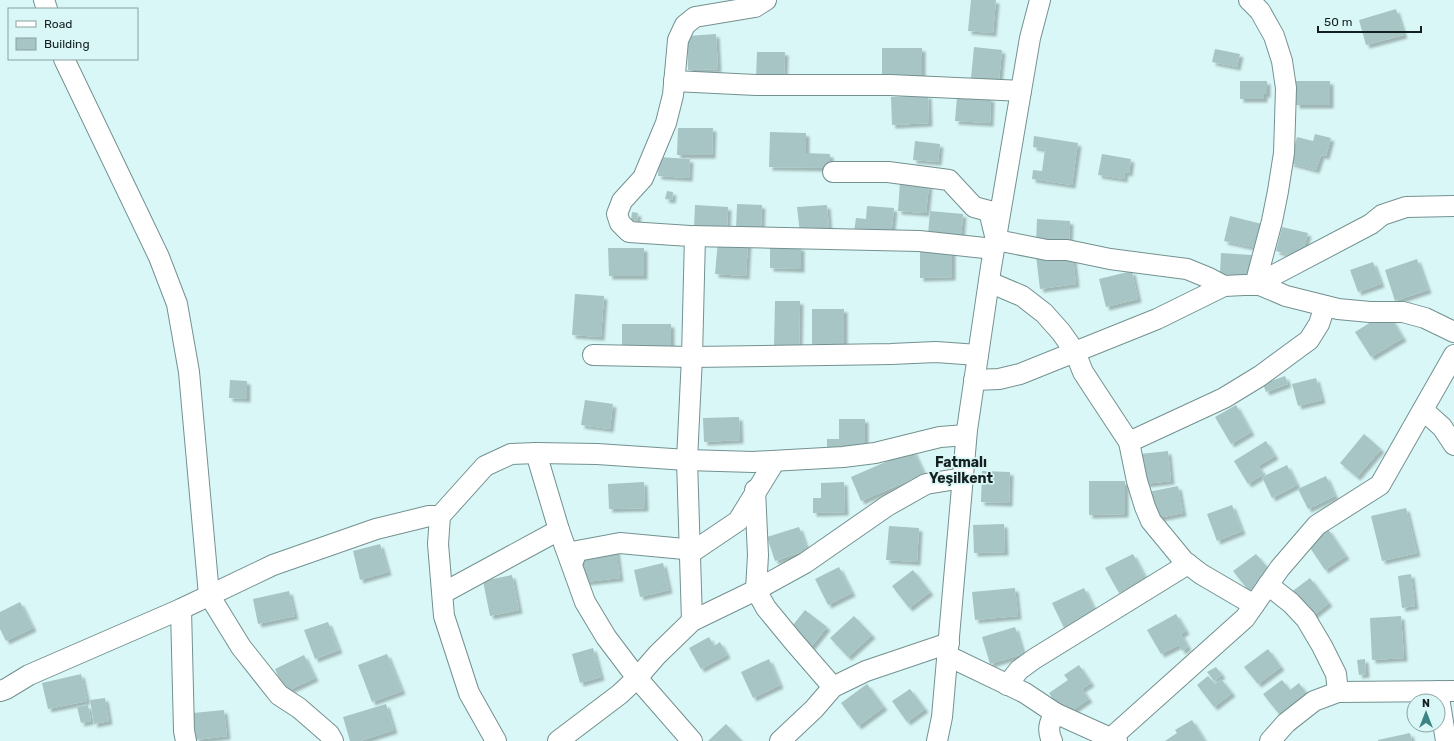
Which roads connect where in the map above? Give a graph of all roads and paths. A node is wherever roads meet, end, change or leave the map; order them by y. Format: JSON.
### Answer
{"nodes":[{"id":1,"x":766,"y":0,"type":"edge"},
{"id":2,"x":1040,"y":0,"type":"edge"},
{"id":3,"x":1249,"y":0,"type":"edge"},
{"id":4,"x":64,"y":60,"type":"edge"},
{"id":5,"x":674,"y":81,"type":"junction"},
{"id":6,"x":1021,"y":91,"type":"junction"},
{"id":7,"x":833,"y":172,"type":"dead end"},
{"id":8,"x":1454,"y":206,"type":"edge"},
{"id":9,"x":695,"y":236,"type":"junction"},
{"id":10,"x":995,"y":245,"type":"junction"},
{"id":11,"x":989,"y":282,"type":"junction"},
{"id":12,"x":1255,"y":285,"type":"junction"},
{"id":13,"x":1224,"y":286,"type":"junction"},
{"id":14,"x":1325,"y":306,"type":"junction"},
{"id":15,"x":1454,"y":332,"type":"edge"},
{"id":16,"x":1075,"y":352,"type":"junction"},
{"id":17,"x":592,"y":355,"type":"dead end"},
{"id":18,"x":978,"y":355,"type":"junction"},
{"id":19,"x":1454,"y":355,"type":"edge"},
{"id":20,"x":692,"y":357,"type":"junction"},
{"id":21,"x":974,"y":380,"type":"junction"},
{"id":22,"x":1423,"y":410,"type":"junction"},
{"id":23,"x":966,"y":435,"type":"junction"},
{"id":24,"x":1129,"y":442,"type":"junction"},
{"id":25,"x":1454,"y":445,"type":"edge"},
{"id":26,"x":536,"y":453,"type":"junction"},
{"id":27,"x":688,"y":460,"type":"junction"},
{"id":28,"x":775,"y":461,"type":"junction"},
{"id":29,"x":753,"y":462,"type":"junction"},
{"id":30,"x":963,"y":478,"type":"junction"},
{"id":31,"x":755,"y":493,"type":"junction"},
{"id":32,"x":440,"y":516,"type":"junction"},
{"id":33,"x":559,"y":530,"type":"junction"},
{"id":34,"x":690,"y":550,"type":"junction"},
{"id":35,"x":572,"y":564,"type":"junction"},
{"id":36,"x":1188,"y":564,"type":"junction"},
{"id":37,"x":1268,"y":585,"type":"junction"},
{"id":38,"x":756,"y":590,"type":"junction"},
{"id":39,"x":443,"y":593,"type":"junction"},
{"id":40,"x":210,"y":595,"type":"junction"},
{"id":41,"x":1254,"y":605,"type":"junction"},
{"id":42,"x":182,"y":609,"type":"junction"},
{"id":43,"x":692,"y":621,"type":"junction"},
{"id":44,"x":948,"y":649,"type":"junction"},
{"id":45,"x":637,"y":678,"type":"junction"},
{"id":46,"x":1007,"y":685,"type":"junction"},
{"id":47,"x":833,"y":687,"type":"junction"},
{"id":48,"x":0,"y":690,"type":"edge"},
{"id":49,"x":1446,"y":691,"type":"edge"},
{"id":50,"x":1338,"y":692,"type":"junction"},
{"id":51,"x":1054,"y":713,"type":"junction"},
{"id":52,"x":565,"y":739,"type":"edge"},
{"id":53,"x":1114,"y":740,"type":"edge"},
{"id":54,"x":186,"y":741,"type":"edge"},
{"id":55,"x":333,"y":741,"type":"edge"},
{"id":56,"x":496,"y":741,"type":"edge"},
{"id":57,"x":692,"y":741,"type":"edge"},
{"id":58,"x":780,"y":741,"type":"edge"},
{"id":59,"x":937,"y":741,"type":"edge"},
{"id":60,"x":1052,"y":741,"type":"edge"},
{"id":61,"x":1270,"y":741,"type":"edge"},
{"id":62,"x":1446,"y":741,"type":"edge"}],
"edges":[{"from":1,"to":5,"type":"street"},
{"from":2,"to":6,"type":"street"},
{"from":3,"to":12,"type":"street"},
{"from":4,"to":40,"type":"street"},
{"from":5,"to":6,"type":"street"},
{"from":5,"to":9,"type":"street"},
{"from":6,"to":10,"type":"street"},
{"from":7,"to":10,"type":"street"},
{"from":8,"to":12,"type":"street"},
{"from":9,"to":10,"type":"street"},
{"from":9,"to":20,"type":"street"},
{"from":10,"to":11,"type":"street"},
{"from":10,"to":13,"type":"street"},
{"from":11,"to":16,"type":"street"},
{"from":11,"to":18,"type":"street"},
{"from":12,"to":13,"type":"street"},
{"from":12,"to":14,"type":"street"},
{"from":13,"to":16,"type":"street"},
{"from":14,"to":15,"type":"street"},
{"from":14,"to":24,"type":"street"},
{"from":16,"to":21,"type":"street"},
{"from":16,"to":24,"type":"street"},
{"from":17,"to":20,"type":"street"},
{"from":18,"to":20,"type":"street"},
{"from":18,"to":21,"type":"street"},
{"from":19,"to":22,"type":"street"},
{"from":20,"to":27,"type":"street"},
{"from":21,"to":23,"type":"street"},
{"from":22,"to":25,"type":"street"},
{"from":22,"to":37,"type":"street"},
{"from":23,"to":28,"type":"street"},
{"from":23,"to":30,"type":"street"},
{"from":24,"to":36,"type":"street"},
{"from":26,"to":27,"type":"street"},
{"from":26,"to":32,"type":"street"},
{"from":26,"to":33,"type":"street"},
{"from":27,"to":29,"type":"street"},
{"from":27,"to":34,"type":"street"},
{"from":28,"to":29,"type":"street"},
{"from":28,"to":31,"type":"street"},
{"from":29,"to":31,"type":"street"},
{"from":30,"to":38,"type":"street"},
{"from":30,"to":44,"type":"street"},
{"from":31,"to":34,"type":"street"},
{"from":31,"to":38,"type":"street"},
{"from":32,"to":39,"type":"street"},
{"from":32,"to":40,"type":"street"},
{"from":33,"to":35,"type":"street"},
{"from":33,"to":39,"type":"street"},
{"from":34,"to":35,"type":"street"},
{"from":34,"to":43,"type":"street"},
{"from":35,"to":45,"type":"street"},
{"from":36,"to":41,"type":"street"},
{"from":36,"to":46,"type":"street"},
{"from":37,"to":41,"type":"street"},
{"from":37,"to":50,"type":"street"},
{"from":38,"to":43,"type":"street"},
{"from":38,"to":47,"type":"street"},
{"from":39,"to":56,"type":"street"},
{"from":40,"to":42,"type":"street"},
{"from":40,"to":55,"type":"street"},
{"from":41,"to":53,"type":"street"},
{"from":42,"to":48,"type":"street"},
{"from":42,"to":54,"type":"street"},
{"from":43,"to":45,"type":"street"},
{"from":44,"to":46,"type":"street"},
{"from":44,"to":47,"type":"street"},
{"from":44,"to":59,"type":"street"},
{"from":45,"to":52,"type":"street"},
{"from":45,"to":57,"type":"street"},
{"from":46,"to":51,"type":"street"},
{"from":47,"to":58,"type":"street"},
{"from":49,"to":50,"type":"street"},
{"from":49,"to":62,"type":"street"},
{"from":50,"to":61,"type":"street"},
{"from":51,"to":53,"type":"street"},
{"from":51,"to":60,"type":"street"}]}
